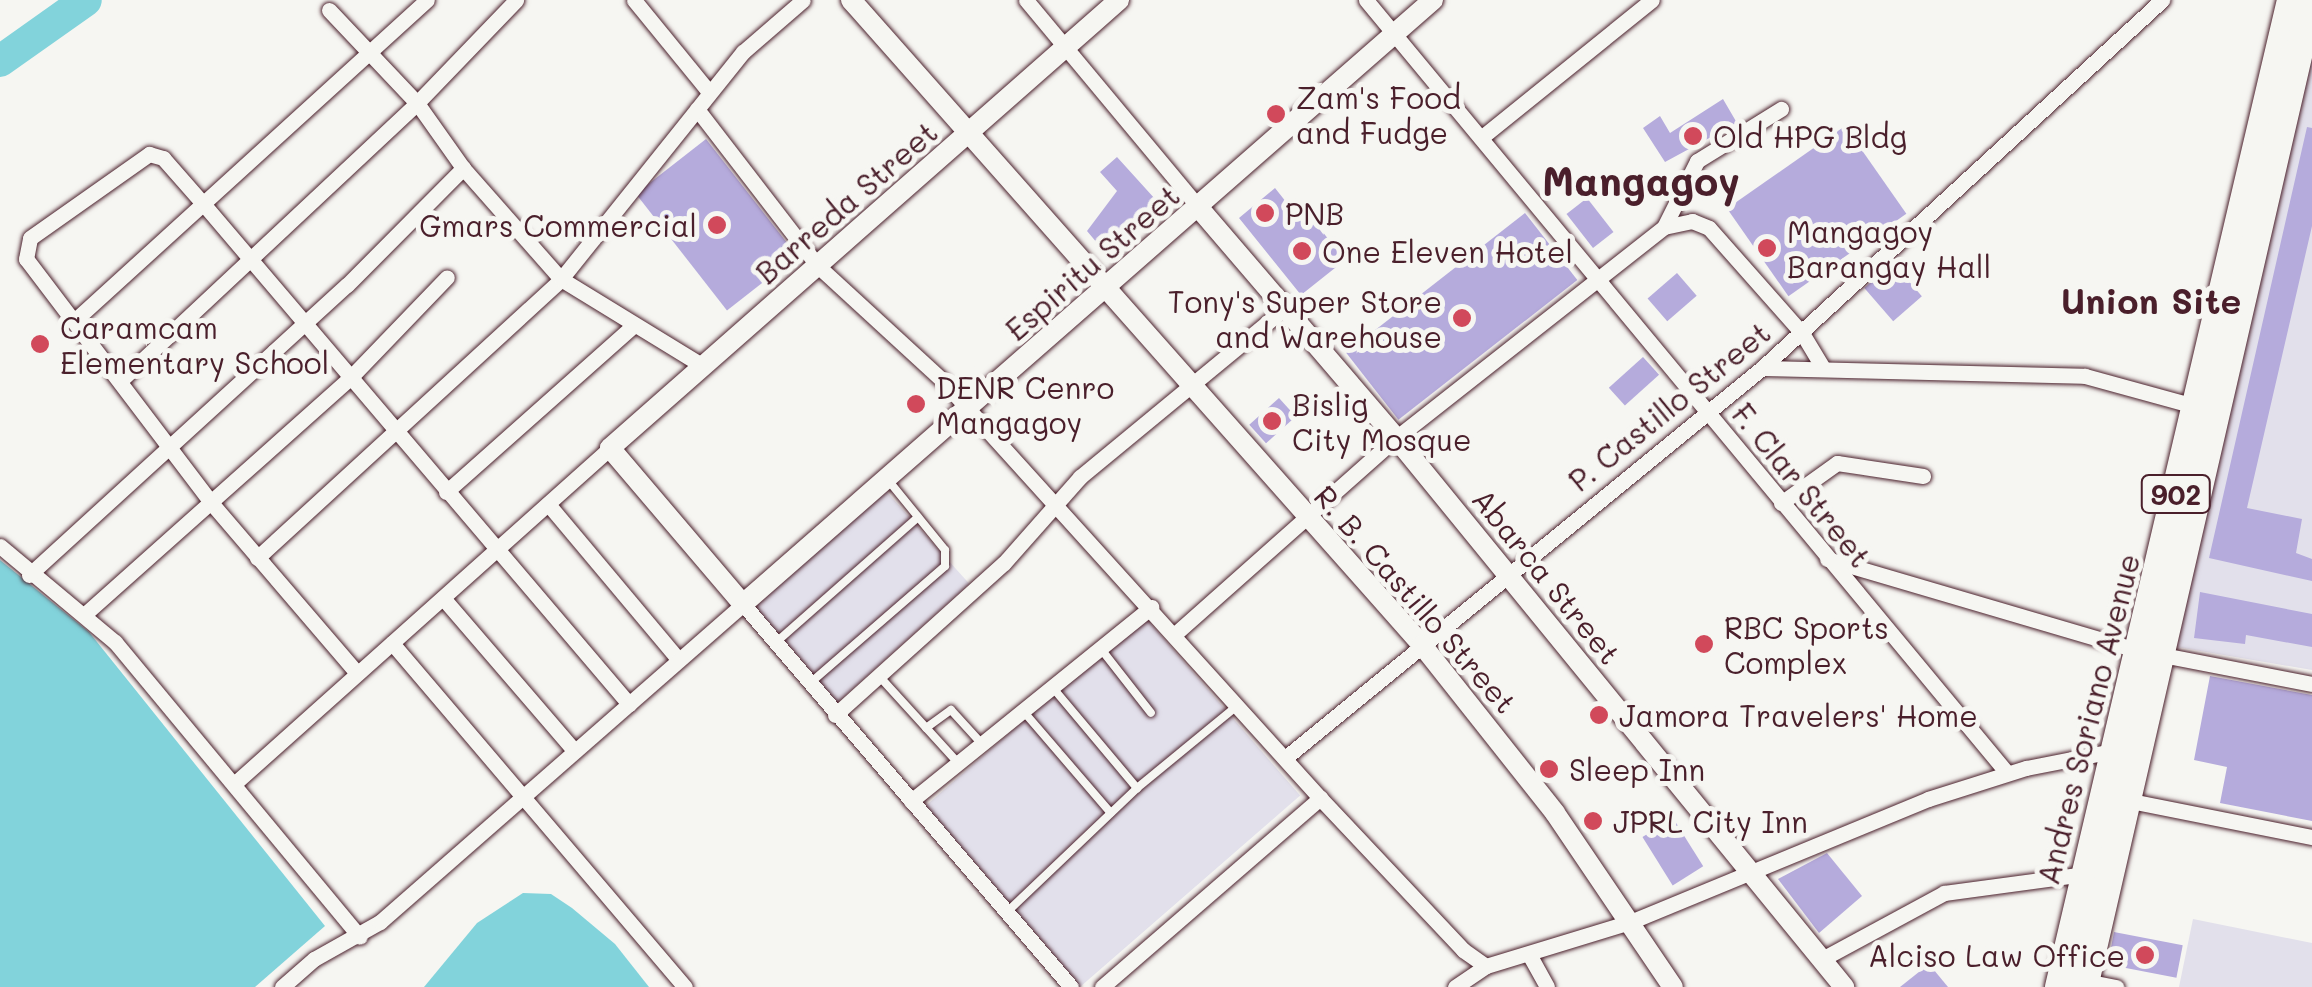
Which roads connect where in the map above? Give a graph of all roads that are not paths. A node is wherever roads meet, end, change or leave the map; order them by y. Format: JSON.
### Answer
{"nodes":[{"id":1,"x":427,"y":0,"type":"edge"},
{"id":2,"x":516,"y":0,"type":"edge"},
{"id":3,"x":634,"y":0,"type":"edge"},
{"id":4,"x":802,"y":0,"type":"edge"},
{"id":5,"x":851,"y":0,"type":"edge"},
{"id":6,"x":1026,"y":0,"type":"edge"},
{"id":7,"x":1119,"y":0,"type":"edge"},
{"id":8,"x":1366,"y":0,"type":"edge"},
{"id":9,"x":1433,"y":0,"type":"edge"},
{"id":10,"x":1652,"y":0,"type":"edge"},
{"id":11,"x":2162,"y":0,"type":"edge"},
{"id":12,"x":2311,"y":0,"type":"edge"},
{"id":13,"x":330,"y":10,"type":"dead end"},
{"id":14,"x":2299,"y":20,"type":"edge"},
{"id":15,"x":1397,"y":38,"type":"junction"},
{"id":16,"x":1068,"y":47,"type":"junction"},
{"id":17,"x":368,"y":50,"type":"junction"},
{"id":18,"x":709,"y":92,"type":"junction"},
{"id":19,"x":417,"y":103,"type":"junction"},
{"id":20,"x":697,"y":108,"type":"junction"},
{"id":21,"x":1780,"y":110,"type":"dead end"},
{"id":22,"x":970,"y":134,"type":"junction"},
{"id":23,"x":1482,"y":138,"type":"junction"},
{"id":24,"x":463,"y":168,"type":"junction"},
{"id":25,"x":206,"y":206,"type":"junction"},
{"id":26,"x":1199,"y":208,"type":"junction"},
{"id":27,"x":1664,"y":227,"type":"junction"},
{"id":28,"x":250,"y":261,"type":"junction"},
{"id":29,"x":818,"y":266,"type":"junction"},
{"id":30,"x":448,"y":278,"type":"dead end"},
{"id":31,"x":561,"y":279,"type":"junction"},
{"id":32,"x":1599,"y":279,"type":"junction"},
{"id":33,"x":1105,"y":288,"type":"junction"},
{"id":34,"x":1284,"y":309,"type":"junction"},
{"id":35,"x":74,"y":321,"type":"junction"},
{"id":36,"x":304,"y":325,"type":"junction"},
{"id":37,"x":632,"y":326,"type":"junction"},
{"id":38,"x":1802,"y":333,"type":"junction"},
{"id":39,"x":703,"y":366,"type":"junction"},
{"id":40,"x":1762,"y":368,"type":"junction"},
{"id":41,"x":1823,"y":368,"type":"junction"},
{"id":42,"x":349,"y":379,"type":"junction"},
{"id":43,"x":120,"y":381,"type":"junction"},
{"id":44,"x":1188,"y":385,"type":"junction"},
{"id":45,"x":970,"y":410,"type":"junction"},
{"id":46,"x":2207,"y":410,"type":"junction"},
{"id":47,"x":1708,"y":414,"type":"junction"},
{"id":48,"x":396,"y":435,"type":"junction"},
{"id":49,"x":1396,"y":438,"type":"junction"},
{"id":50,"x":610,"y":448,"type":"junction"},
{"id":51,"x":170,"y":449,"type":"junction"},
{"id":52,"x":1924,"y":476,"type":"dead end"},
{"id":53,"x":888,"y":480,"type":"junction"},
{"id":54,"x":446,"y":492,"type":"junction"},
{"id":55,"x":1781,"y":502,"type":"junction"},
{"id":56,"x":213,"y":504,"type":"junction"},
{"id":57,"x":548,"y":504,"type":"junction"},
{"id":58,"x":1054,"y":506,"type":"junction"},
{"id":59,"x":1304,"y":516,"type":"junction"},
{"id":60,"x":918,"y":517,"type":"junction"},
{"id":61,"x":0,"y":546,"type":"edge"},
{"id":62,"x":495,"y":550,"type":"junction"},
{"id":63,"x":257,"y":558,"type":"junction"},
{"id":64,"x":1826,"y":558,"type":"junction"},
{"id":65,"x":1506,"y":572,"type":"junction"},
{"id":66,"x":29,"y":575,"type":"junction"},
{"id":67,"x":443,"y":598,"type":"junction"},
{"id":68,"x":743,"y":604,"type":"junction"},
{"id":69,"x":1152,"y":607,"type":"junction"},
{"id":70,"x":85,"y":614,"type":"junction"},
{"id":71,"x":1175,"y":634,"type":"junction"},
{"id":72,"x":392,"y":643,"type":"junction"},
{"id":73,"x":774,"y":644,"type":"junction"},
{"id":74,"x":1422,"y":645,"type":"junction"},
{"id":75,"x":1101,"y":649,"type":"junction"},
{"id":76,"x":2149,"y":652,"type":"junction"},
{"id":77,"x":678,"y":659,"type":"junction"},
{"id":78,"x":356,"y":673,"type":"junction"},
{"id":79,"x":879,"y":676,"type":"junction"},
{"id":80,"x":810,"y":684,"type":"junction"},
{"id":81,"x":2312,"y":684,"type":"edge"},
{"id":82,"x":1053,"y":688,"type":"junction"},
{"id":83,"x":629,"y":704,"type":"junction"},
{"id":84,"x":1238,"y":705,"type":"junction"},
{"id":85,"x":1024,"y":712,"type":"junction"},
{"id":86,"x":1151,"y":713,"type":"dead end"},
{"id":87,"x":835,"y":715,"type":"junction"},
{"id":88,"x":926,"y":728,"type":"junction"},
{"id":89,"x":983,"y":745,"type":"junction"},
{"id":90,"x":573,"y":749,"type":"junction"},
{"id":91,"x":2113,"y":752,"type":"junction"},
{"id":92,"x":1286,"y":758,"type":"junction"},
{"id":93,"x":958,"y":764,"type":"junction"},
{"id":94,"x":2006,"y":773,"type":"junction"},
{"id":95,"x":234,"y":784,"type":"junction"},
{"id":96,"x":1137,"y":788,"type":"junction"},
{"id":97,"x":525,"y":792,"type":"junction"},
{"id":98,"x":1320,"y":798,"type":"junction"},
{"id":99,"x":2115,"y":798,"type":"junction"},
{"id":100,"x":911,"y":802,"type":"junction"},
{"id":101,"x":1111,"y":812,"type":"junction"},
{"id":102,"x":2312,"y":838,"type":"edge"},
{"id":103,"x":1750,"y":873,"type":"junction"},
{"id":104,"x":2084,"y":874,"type":"junction"},
{"id":105,"x":1007,"y":912,"type":"junction"},
{"id":106,"x":1630,"y":922,"type":"junction"},
{"id":107,"x":360,"y":937,"type":"junction"},
{"id":108,"x":1530,"y":956,"type":"junction"},
{"id":109,"x":1822,"y":959,"type":"junction"},
{"id":110,"x":1486,"y":966,"type":"junction"},
{"id":111,"x":2072,"y":983,"type":"edge"},
{"id":112,"x":282,"y":987,"type":"edge"},
{"id":113,"x":686,"y":987,"type":"edge"},
{"id":114,"x":1072,"y":987,"type":"edge"},
{"id":115,"x":1102,"y":987,"type":"edge"},
{"id":116,"x":1455,"y":987,"type":"edge"},
{"id":117,"x":1547,"y":987,"type":"edge"},
{"id":118,"x":1672,"y":987,"type":"edge"},
{"id":119,"x":1844,"y":987,"type":"edge"},
{"id":120,"x":2116,"y":987,"type":"edge"}],
"edges":[{"from":1,"to":17,"type":"street"},
{"from":2,"to":19,"type":"street"},
{"from":3,"to":18,"type":"street"},
{"from":4,"to":18,"type":"street"},
{"from":5,"to":22,"type":"street","name":"R. B. Castillo Street"},
{"from":6,"to":16,"type":"street"},
{"from":7,"to":16,"type":"street","name":"Barreda Street"},
{"from":8,"to":15,"type":"street","name":"F. Clar Street"},
{"from":9,"to":15,"type":"street","name":"Espiritu Street"},
{"from":10,"to":23,"type":"street"},
{"from":11,"to":38,"type":"street","name":"P. Castillo Street"},
{"from":12,"to":14,"type":"highway","name":"Andres Soriano Avenue","number":"902"},
{"from":13,"to":17,"type":"street"},
{"from":14,"to":46,"type":"highway","name":"Andres Soriano Avenue","number":"902"},
{"from":15,"to":23,"type":"street","name":"F. Clar Street"},
{"from":15,"to":26,"type":"street","name":"Espiritu Street"},
{"from":16,"to":22,"type":"street","name":"Barreda Street"},
{"from":16,"to":26,"type":"street"},
{"from":17,"to":19,"type":"street"},
{"from":17,"to":25,"type":"street"},
{"from":18,"to":20,"type":"street"},
{"from":19,"to":24,"type":"street"},
{"from":19,"to":28,"type":"street"},
{"from":20,"to":29,"type":"street"},
{"from":20,"to":31,"type":"street"},
{"from":21,"to":27,"type":"street"},
{"from":22,"to":29,"type":"street","name":"Barreda Street"},
{"from":22,"to":33,"type":"street","name":"R. B. Castillo Street"},
{"from":23,"to":32,"type":"street","name":"F. Clar Street"},
{"from":24,"to":31,"type":"street"},
{"from":24,"to":36,"type":"street"},
{"from":25,"to":28,"type":"street"},
{"from":25,"to":35,"type":"street"},
{"from":25,"to":35,"type":"street"},
{"from":26,"to":33,"type":"street","name":"Espiritu Street"},
{"from":26,"to":34,"type":"street","name":"Abarca Street"},
{"from":27,"to":32,"type":"street"},
{"from":27,"to":38,"type":"street"},
{"from":28,"to":36,"type":"street"},
{"from":28,"to":43,"type":"street"},
{"from":29,"to":39,"type":"street","name":"Barreda Street"},
{"from":29,"to":45,"type":"street"},
{"from":30,"to":42,"type":"street"},
{"from":31,"to":37,"type":"street"},
{"from":31,"to":48,"type":"street"},
{"from":32,"to":47,"type":"street","name":"F. Clar Street"},
{"from":32,"to":49,"type":"street"},
{"from":33,"to":44,"type":"street","name":"R. B. Castillo Street"},
{"from":33,"to":45,"type":"street","name":"Espiritu Street"},
{"from":34,"to":44,"type":"street"},
{"from":34,"to":49,"type":"street","name":"Abarca Street"},
{"from":35,"to":43,"type":"street"},
{"from":36,"to":42,"type":"street"},
{"from":36,"to":51,"type":"street"},
{"from":37,"to":39,"type":"street"},
{"from":37,"to":54,"type":"street"},
{"from":38,"to":40,"type":"street","name":"P. Castillo Street"},
{"from":38,"to":41,"type":"street"},
{"from":39,"to":50,"type":"street","name":"Barreda Street"},
{"from":40,"to":41,"type":"street"},
{"from":40,"to":47,"type":"street","name":"P. Castillo Street"},
{"from":41,"to":46,"type":"street"},
{"from":42,"to":48,"type":"street"},
{"from":42,"to":56,"type":"street"},
{"from":43,"to":51,"type":"street"},
{"from":44,"to":58,"type":"street"},
{"from":44,"to":59,"type":"street","name":"R. B. Castillo Street"},
{"from":45,"to":53,"type":"street","name":"Espiritu Street"},
{"from":45,"to":58,"type":"street"},
{"from":46,"to":76,"type":"highway","name":"Andres Soriano Avenue","number":"902"},
{"from":47,"to":55,"type":"street","name":"F. Clar Street"},
{"from":47,"to":65,"type":"street","name":"P. Castillo Street"},
{"from":48,"to":54,"type":"street"},
{"from":48,"to":63,"type":"street"},
{"from":49,"to":59,"type":"street"},
{"from":49,"to":65,"type":"street","name":"Abarca Street"},
{"from":50,"to":57,"type":"street"},
{"from":50,"to":68,"type":"street"},
{"from":51,"to":56,"type":"street"},
{"from":51,"to":66,"type":"street"},
{"from":52,"to":55,"type":"street"},
{"from":53,"to":60,"type":"lane"},
{"from":53,"to":68,"type":"street","name":"Espiritu Street"},
{"from":54,"to":62,"type":"street"},
{"from":55,"to":64,"type":"street","name":"F. Clar Street"},
{"from":56,"to":63,"type":"street"},
{"from":56,"to":70,"type":"street"},
{"from":57,"to":62,"type":"street"},
{"from":57,"to":77,"type":"street"},
{"from":58,"to":69,"type":"street"},
{"from":58,"to":79,"type":"street"},
{"from":59,"to":71,"type":"street"},
{"from":59,"to":74,"type":"street","name":"R. B. Castillo Street"},
{"from":60,"to":73,"type":"lane"},
{"from":60,"to":80,"type":"lane"},
{"from":61,"to":66,"type":"street"},
{"from":62,"to":67,"type":"street"},
{"from":62,"to":83,"type":"street"},
{"from":63,"to":78,"type":"street"},
{"from":64,"to":76,"type":"street"},
{"from":64,"to":94,"type":"street","name":"F. Clar Street"},
{"from":65,"to":74,"type":"street","name":"P. Castillo Street"},
{"from":65,"to":103,"type":"street","name":"Abarca Street"},
{"from":66,"to":70,"type":"street"},
{"from":67,"to":72,"type":"street"},
{"from":67,"to":90,"type":"street"},
{"from":68,"to":73,"type":"street"},
{"from":68,"to":77,"type":"street"},
{"from":69,"to":71,"type":"street"},
{"from":69,"to":75,"type":"street"},
{"from":70,"to":95,"type":"street"},
{"from":71,"to":84,"type":"street"},
{"from":72,"to":78,"type":"street"},
{"from":72,"to":97,"type":"street"},
{"from":73,"to":80,"type":"street"},
{"from":74,"to":92,"type":"street","name":"P. Castillo Street"},
{"from":74,"to":106,"type":"street","name":"R. B. Castillo Street"},
{"from":75,"to":82,"type":"street"},
{"from":75,"to":86,"type":"lane"},
{"from":76,"to":81,"type":"street"},
{"from":76,"to":91,"type":"highway","name":"Andres Soriano Avenue","number":"902"},
{"from":76,"to":99,"type":"highway","name":"Andres Soriano Avenue","number":"902"},
{"from":77,"to":83,"type":"street"},
{"from":78,"to":95,"type":"street"},
{"from":79,"to":87,"type":"street"},
{"from":79,"to":88,"type":"lane"},
{"from":80,"to":87,"type":"street"},
{"from":82,"to":85,"type":"street"},
{"from":82,"to":96,"type":"lane"},
{"from":83,"to":90,"type":"street"},
{"from":84,"to":92,"type":"street"},
{"from":84,"to":96,"type":"lane"},
{"from":85,"to":89,"type":"street"},
{"from":85,"to":101,"type":"lane"},
{"from":87,"to":100,"type":"street"},
{"from":88,"to":89,"type":"lane"},
{"from":88,"to":93,"type":"lane"},
{"from":89,"to":93,"type":"street"},
{"from":90,"to":97,"type":"street"},
{"from":91,"to":94,"type":"street"},
{"from":91,"to":99,"type":"highway","name":"Andres Soriano Avenue","number":"902"},
{"from":92,"to":98,"type":"street"},
{"from":93,"to":100,"type":"street"},
{"from":94,"to":103,"type":"street"},
{"from":95,"to":107,"type":"street"},
{"from":96,"to":101,"type":"lane"},
{"from":97,"to":107,"type":"street"},
{"from":97,"to":113,"type":"street"},
{"from":98,"to":110,"type":"street"},
{"from":98,"to":115,"type":"street"},
{"from":99,"to":102,"type":"street"},
{"from":99,"to":104,"type":"highway","name":"Andres Soriano Avenue","number":"902"},
{"from":99,"to":111,"type":"highway","name":"Andres Soriano Avenue","number":"902"},
{"from":100,"to":105,"type":"street"},
{"from":101,"to":105,"type":"lane"},
{"from":103,"to":106,"type":"street"},
{"from":103,"to":109,"type":"street","name":"Abarca Street"},
{"from":104,"to":109,"type":"street"},
{"from":104,"to":111,"type":"highway","name":"Andres Soriano Avenue","number":"902"},
{"from":105,"to":114,"type":"street"},
{"from":106,"to":108,"type":"street"},
{"from":106,"to":118,"type":"street","name":"R. B. Castillo Street"},
{"from":107,"to":112,"type":"street"},
{"from":108,"to":110,"type":"street"},
{"from":108,"to":117,"type":"street"},
{"from":109,"to":119,"type":"street","name":"Abarca Street"},
{"from":110,"to":116,"type":"street"},
{"from":111,"to":120,"type":"street"}]}
